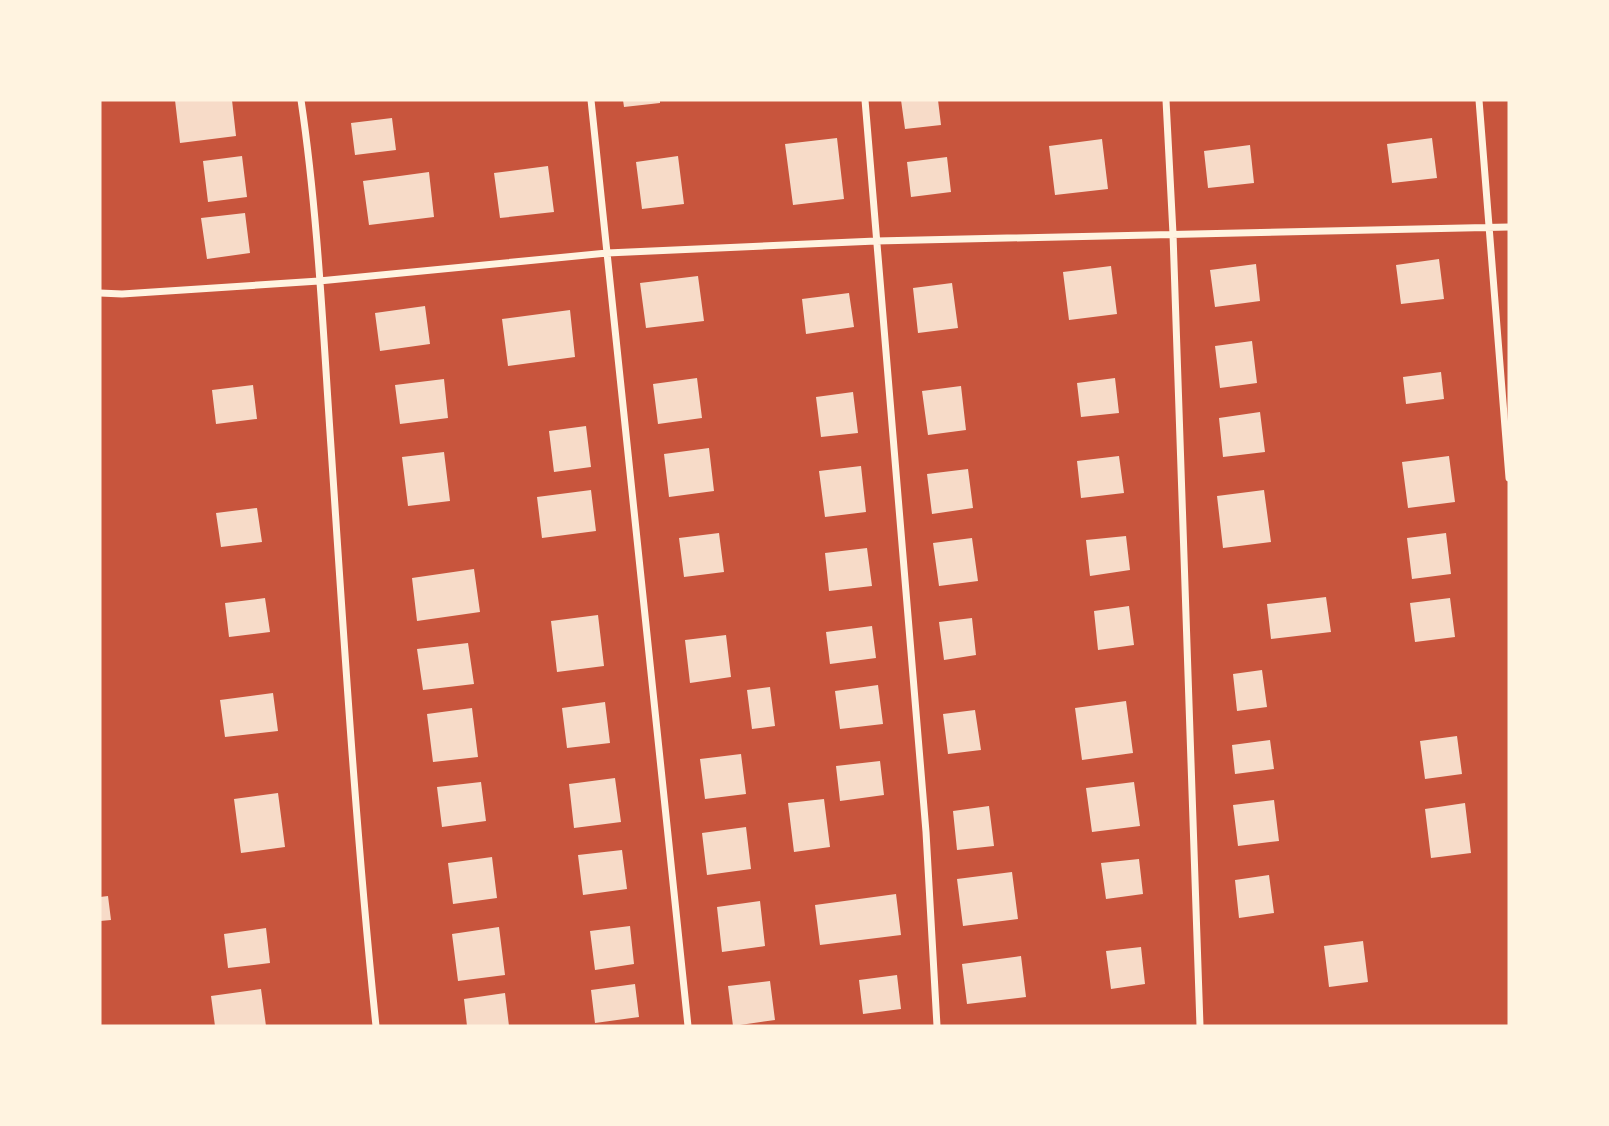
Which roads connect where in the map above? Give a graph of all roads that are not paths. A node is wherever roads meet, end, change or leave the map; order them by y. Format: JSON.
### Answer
{"nodes":[{"id":1,"x":301,"y":100,"type":"edge"},
{"id":2,"x":591,"y":100,"type":"edge"},
{"id":3,"x":865,"y":100,"type":"edge"},
{"id":4,"x":1166,"y":100,"type":"edge"},
{"id":5,"x":1479,"y":100,"type":"edge"},
{"id":6,"x":1509,"y":227,"type":"edge"},
{"id":7,"x":1489,"y":228,"type":"junction"},
{"id":8,"x":1173,"y":234,"type":"junction"},
{"id":9,"x":876,"y":241,"type":"junction"},
{"id":10,"x":607,"y":253,"type":"junction"},
{"id":11,"x":320,"y":281,"type":"junction"},
{"id":12,"x":100,"y":293,"type":"edge"},
{"id":13,"x":1509,"y":478,"type":"edge"},
{"id":14,"x":376,"y":1026,"type":"edge"},
{"id":15,"x":688,"y":1026,"type":"edge"},
{"id":16,"x":937,"y":1026,"type":"edge"},
{"id":17,"x":1200,"y":1026,"type":"edge"}],
"edges":[{"from":1,"to":11,"type":"street"},
{"from":2,"to":10,"type":"street"},
{"from":3,"to":9,"type":"street"},
{"from":4,"to":8,"type":"street"},
{"from":5,"to":7,"type":"street"},
{"from":6,"to":7,"type":"street"},
{"from":7,"to":8,"type":"street"},
{"from":7,"to":13,"type":"street"},
{"from":8,"to":9,"type":"street"},
{"from":8,"to":17,"type":"street"},
{"from":9,"to":10,"type":"street"},
{"from":9,"to":16,"type":"street"},
{"from":10,"to":11,"type":"street"},
{"from":10,"to":15,"type":"street"},
{"from":11,"to":12,"type":"street"},
{"from":11,"to":14,"type":"street"}]}
